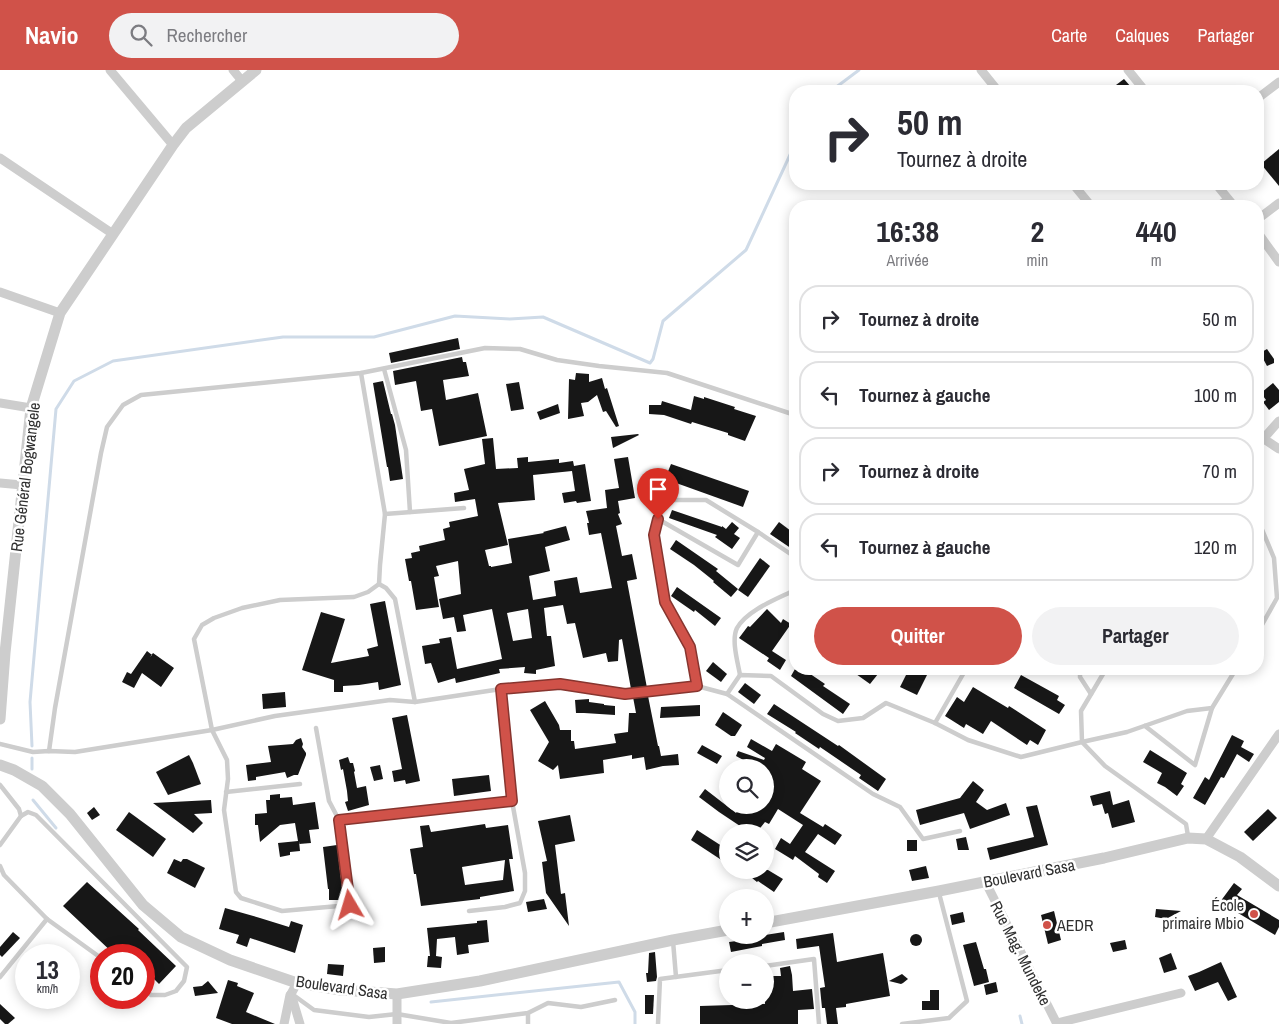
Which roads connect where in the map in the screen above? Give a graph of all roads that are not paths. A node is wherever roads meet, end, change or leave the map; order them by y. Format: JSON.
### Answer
{"nodes":[{"id":1,"x":110,"y":70,"type":"edge"},
{"id":2,"x":233,"y":70,"type":"edge"},
{"id":3,"x":256,"y":70,"type":"edge"},
{"id":4,"x":981,"y":70,"type":"edge"},
{"id":5,"x":1129,"y":70,"type":"edge"},
{"id":6,"x":242,"y":81,"type":"junction"},
{"id":7,"x":1279,"y":82,"type":"edge"},
{"id":8,"x":993,"y":85,"type":"edge"},
{"id":9,"x":1140,"y":85,"type":"edge"},
{"id":10,"x":1264,"y":93,"type":"edge"},
{"id":11,"x":173,"y":145,"type":"junction"},
{"id":12,"x":0,"y":158,"type":"edge"},
{"id":13,"x":1078,"y":190,"type":"edge"},
{"id":14,"x":1221,"y":190,"type":"edge"},
{"id":15,"x":1086,"y":200,"type":"edge"},
{"id":16,"x":1229,"y":200,"type":"edge"},
{"id":17,"x":1279,"y":203,"type":"edge"},
{"id":18,"x":1264,"y":214,"type":"edge"},
{"id":19,"x":113,"y":234,"type":"junction"},
{"id":20,"x":1264,"y":242,"type":"edge"},
{"id":21,"x":1279,"y":262,"type":"edge"},
{"id":22,"x":0,"y":292,"type":"edge"},
{"id":23,"x":60,"y":313,"type":"junction"},
{"id":24,"x":384,"y":369,"type":"junction"},
{"id":25,"x":361,"y":373,"type":"junction"},
{"id":26,"x":0,"y":403,"type":"edge"},
{"id":27,"x":30,"y":408,"type":"junction"},
{"id":28,"x":789,"y":413,"type":"edge"},
{"id":29,"x":1279,"y":421,"type":"edge"},
{"id":30,"x":1264,"y":434,"type":"edge"},
{"id":31,"x":1264,"y":440,"type":"edge"},
{"id":32,"x":1279,"y":449,"type":"edge"},
{"id":33,"x":0,"y":483,"type":"edge"},
{"id":34,"x":22,"y":485,"type":"junction"},
{"id":35,"x":464,"y":508,"type":"dead end"},
{"id":36,"x":410,"y":512,"type":"junction"},
{"id":37,"x":385,"y":514,"type":"junction"},
{"id":38,"x":658,"y":519,"type":"junction"},
{"id":39,"x":758,"y":532,"type":"junction"},
{"id":40,"x":1264,"y":534,"type":"edge"},
{"id":41,"x":789,"y":553,"type":"edge"},
{"id":42,"x":379,"y":584,"type":"junction"},
{"id":43,"x":789,"y":593,"type":"edge"},
{"id":44,"x":1264,"y":621,"type":"edge"},
{"id":45,"x":3,"y":653,"type":"edge"},
{"id":46,"x":740,"y":675,"type":"junction"},
{"id":47,"x":963,"y":675,"type":"edge"},
{"id":48,"x":1080,"y":675,"type":"edge"},
{"id":49,"x":1102,"y":675,"type":"edge"},
{"id":50,"x":1232,"y":675,"type":"edge"},
{"id":51,"x":697,"y":686,"type":"junction"},
{"id":52,"x":501,"y":689,"type":"junction"},
{"id":53,"x":727,"y":694,"type":"junction"},
{"id":54,"x":1091,"y":694,"type":"junction"},
{"id":55,"x":415,"y":702,"type":"junction"},
{"id":56,"x":1212,"y":708,"type":"junction"},
{"id":57,"x":0,"y":718,"type":"edge"},
{"id":58,"x":935,"y":723,"type":"junction"},
{"id":59,"x":1146,"y":726,"type":"junction"},
{"id":60,"x":316,"y":728,"type":"dead end"},
{"id":61,"x":212,"y":730,"type":"junction"},
{"id":62,"x":1279,"y":734,"type":"edge"},
{"id":63,"x":1082,"y":742,"type":"junction"},
{"id":64,"x":0,"y":744,"type":"edge"},
{"id":65,"x":49,"y":751,"type":"junction"},
{"id":66,"x":0,"y":766,"type":"edge"},
{"id":67,"x":300,"y":784,"type":"dead end"},
{"id":68,"x":0,"y":785,"type":"edge"},
{"id":69,"x":226,"y":792,"type":"junction"},
{"id":70,"x":512,"y":801,"type":"junction"},
{"id":71,"x":21,"y":816,"type":"junction"},
{"id":72,"x":339,"y":820,"type":"junction"},
{"id":73,"x":960,"y":831,"type":"dead end"},
{"id":74,"x":1188,"y":838,"type":"junction"},
{"id":75,"x":1206,"y":839,"type":"junction"},
{"id":76,"x":0,"y":845,"type":"edge"},
{"id":77,"x":0,"y":866,"type":"edge"},
{"id":78,"x":2,"y":877,"type":"edge"},
{"id":79,"x":985,"y":881,"type":"junction"},
{"id":80,"x":1279,"y":886,"type":"edge"},
{"id":81,"x":939,"y":891,"type":"junction"},
{"id":82,"x":469,"y":911,"type":"dead end"},
{"id":83,"x":47,"y":919,"type":"junction"},
{"id":84,"x":774,"y":921,"type":"edge"},
{"id":85,"x":719,"y":932,"type":"edge"},
{"id":86,"x":673,"y":940,"type":"junction"},
{"id":87,"x":90,"y":950,"type":"edge"},
{"id":88,"x":774,"y":965,"type":"edge"},
{"id":89,"x":719,"y":971,"type":"edge"},
{"id":90,"x":0,"y":977,"type":"edge"},
{"id":91,"x":676,"y":977,"type":"junction"},
{"id":92,"x":297,"y":983,"type":"junction"},
{"id":93,"x":1181,"y":993,"type":"dead end"},
{"id":94,"x":291,"y":994,"type":"junction"},
{"id":95,"x":397,"y":994,"type":"junction"},
{"id":96,"x":155,"y":995,"type":"edge"},
{"id":97,"x":615,"y":1000,"type":"dead end"},
{"id":98,"x":528,"y":1013,"type":"junction"},
{"id":99,"x":397,"y":1014,"type":"junction"},
{"id":100,"x":284,"y":1024,"type":"edge"},
{"id":101,"x":300,"y":1024,"type":"edge"},
{"id":102,"x":397,"y":1024,"type":"edge"},
{"id":103,"x":528,"y":1024,"type":"edge"},
{"id":104,"x":658,"y":1024,"type":"edge"},
{"id":105,"x":820,"y":1024,"type":"edge"},
{"id":106,"x":902,"y":1024,"type":"edge"},
{"id":107,"x":1057,"y":1024,"type":"edge"}],
"edges":[{"from":1,"to":11,"type":"street"},
{"from":2,"to":6,"type":"street"},
{"from":3,"to":6,"type":"street","name":"Rue Général Bogwangele"},
{"from":4,"to":8,"type":"street"},
{"from":5,"to":9,"type":"street"},
{"from":6,"to":11,"type":"street","name":"Rue Général Bogwangele"},
{"from":7,"to":10,"type":"street"},
{"from":11,"to":19,"type":"street","name":"Rue Général Bogwangele"},
{"from":12,"to":19,"type":"street"},
{"from":13,"to":15,"type":"street"},
{"from":14,"to":16,"type":"street"},
{"from":17,"to":18,"type":"street"},
{"from":19,"to":23,"type":"street","name":"Rue Général Bogwangele"},
{"from":20,"to":21,"type":"street"},
{"from":22,"to":23,"type":"street"},
{"from":23,"to":27,"type":"street","name":"Rue Général Bogwangele"},
{"from":24,"to":25,"type":"lane"},
{"from":24,"to":28,"type":"lane"},
{"from":24,"to":36,"type":"lane"},
{"from":25,"to":37,"type":"lane"},
{"from":25,"to":65,"type":"lane"},
{"from":26,"to":27,"type":"street"},
{"from":27,"to":34,"type":"street","name":"Rue Général Bogwangele"},
{"from":29,"to":30,"type":"street"},
{"from":31,"to":32,"type":"street"},
{"from":33,"to":34,"type":"street"},
{"from":34,"to":45,"type":"street","name":"Rue Général Bogwangele"},
{"from":35,"to":36,"type":"lane"},
{"from":36,"to":37,"type":"lane"},
{"from":37,"to":42,"type":"lane"},
{"from":38,"to":39,"type":"lane"},
{"from":38,"to":39,"type":"lane"},
{"from":38,"to":51,"type":"lane"},
{"from":39,"to":41,"type":"lane"},
{"from":40,"to":44,"type":"lane"},
{"from":42,"to":55,"type":"lane"},
{"from":42,"to":61,"type":"lane"},
{"from":43,"to":46,"type":"lane"},
{"from":45,"to":57,"type":"street","name":"Rue Général Bogwangele"},
{"from":46,"to":53,"type":"lane"},
{"from":46,"to":58,"type":"lane"},
{"from":47,"to":58,"type":"lane"},
{"from":48,"to":54,"type":"lane"},
{"from":49,"to":54,"type":"lane"},
{"from":50,"to":56,"type":"lane"},
{"from":51,"to":52,"type":"lane"},
{"from":51,"to":53,"type":"lane"},
{"from":52,"to":55,"type":"lane"},
{"from":52,"to":70,"type":"lane"},
{"from":53,"to":73,"type":"lane"},
{"from":54,"to":63,"type":"lane"},
{"from":55,"to":61,"type":"lane"},
{"from":56,"to":59,"type":"lane"},
{"from":56,"to":59,"type":"lane"},
{"from":58,"to":63,"type":"lane"},
{"from":59,"to":63,"type":"lane"},
{"from":60,"to":72,"type":"lane"},
{"from":61,"to":65,"type":"lane"},
{"from":61,"to":69,"type":"lane"},
{"from":62,"to":75,"type":"street"},
{"from":63,"to":74,"type":"lane"},
{"from":64,"to":65,"type":"lane"},
{"from":66,"to":92,"type":"street","name":"Boulevard Sasa"},
{"from":67,"to":69,"type":"lane"},
{"from":68,"to":71,"type":"lane"},
{"from":69,"to":72,"type":"lane"},
{"from":70,"to":72,"type":"lane"},
{"from":70,"to":82,"type":"lane"},
{"from":71,"to":76,"type":"lane"},
{"from":71,"to":96,"type":"lane"},
{"from":74,"to":75,"type":"street","name":"Boulevard Sasa"},
{"from":74,"to":79,"type":"street","name":"Boulevard Sasa"},
{"from":75,"to":80,"type":"street","name":"Boulevard Sasa"},
{"from":77,"to":78,"type":"lane"},
{"from":78,"to":83,"type":"lane"},
{"from":79,"to":81,"type":"street","name":"Boulevard Sasa"},
{"from":79,"to":107,"type":"street","name":"Rue Mag. Mundeke"},
{"from":81,"to":84,"type":"street","name":"Boulevard Sasa"},
{"from":81,"to":106,"type":"lane"},
{"from":83,"to":87,"type":"lane"},
{"from":83,"to":90,"type":"lane"},
{"from":85,"to":86,"type":"street","name":"Boulevard Sasa"},
{"from":86,"to":91,"type":"lane"},
{"from":86,"to":95,"type":"street","name":"Boulevard Sasa"},
{"from":88,"to":105,"type":"lane"},
{"from":89,"to":91,"type":"lane"},
{"from":91,"to":104,"type":"lane"},
{"from":92,"to":94,"type":"street"},
{"from":92,"to":95,"type":"street","name":"Boulevard Sasa"},
{"from":93,"to":107,"type":"street"},
{"from":94,"to":99,"type":"lane"},
{"from":94,"to":100,"type":"street"},
{"from":94,"to":101,"type":"street"},
{"from":95,"to":99,"type":"street"},
{"from":97,"to":98,"type":"lane"},
{"from":98,"to":99,"type":"lane"},
{"from":98,"to":103,"type":"lane"},
{"from":99,"to":102,"type":"street"}]}
